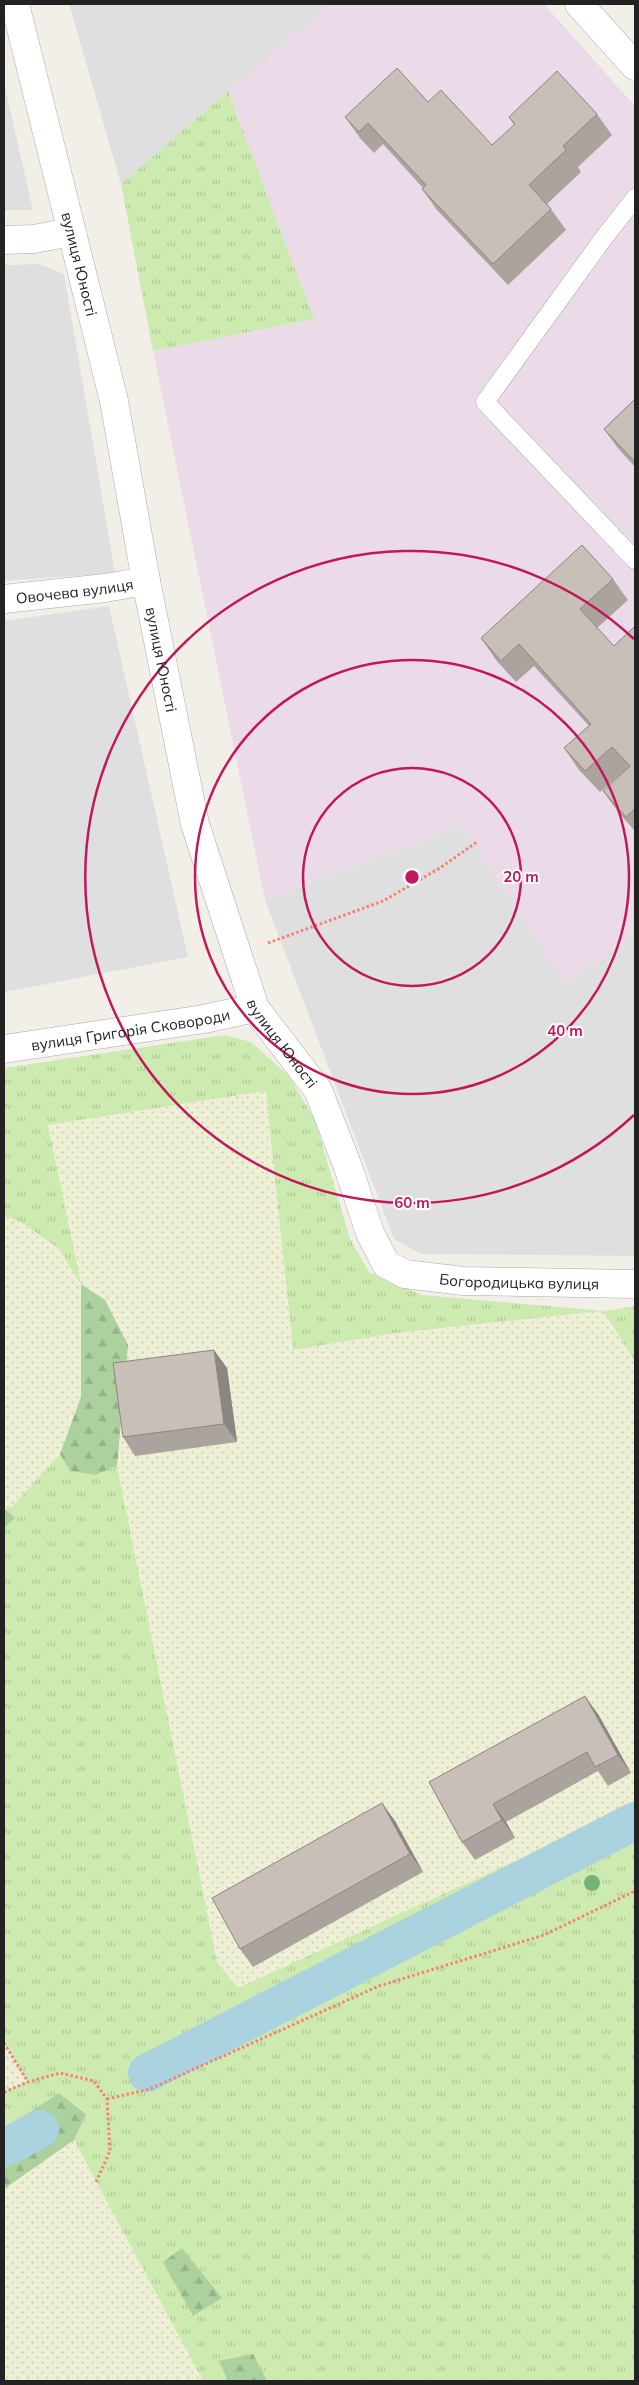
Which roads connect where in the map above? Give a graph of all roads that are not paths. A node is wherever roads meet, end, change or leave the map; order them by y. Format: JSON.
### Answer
{"nodes":[{"id":1,"x":15,"y":4,"type":"edge"},
{"id":2,"x":579,"y":4,"type":"edge"},
{"id":3,"x":635,"y":66,"type":"edge"},
{"id":4,"x":635,"y":198,"type":"edge"},
{"id":5,"x":71,"y":232,"type":"junction"},
{"id":6,"x":4,"y":240,"type":"edge"},
{"id":7,"x":635,"y":560,"type":"edge"},
{"id":8,"x":146,"y":581,"type":"junction"},
{"id":9,"x":4,"y":599,"type":"edge"},
{"id":10,"x":256,"y":1008,"type":"junction"},
{"id":11,"x":4,"y":1049,"type":"edge"},
{"id":12,"x":405,"y":1274,"type":"joint"},
{"id":13,"x":635,"y":1284,"type":"edge"}],
"edges":[{"from":1,"to":5,"type":"street","name":"вулиця Юності"},
{"from":2,"to":3,"type":"street"},
{"from":4,"to":7,"type":"lane"},
{"from":5,"to":6,"type":"street"},
{"from":5,"to":8,"type":"street","name":"вулиця Юності"},
{"from":8,"to":9,"type":"street","name":"Овочева вулиця"},
{"from":8,"to":10,"type":"street","name":"вулиця Юності"},
{"from":10,"to":11,"type":"street","name":"вулиця Григорія Сковороди"},
{"from":10,"to":12,"type":"street","name":"вулиця Юності"},
{"from":12,"to":13,"type":"street","name":"Богородицька вулиця"}]}
